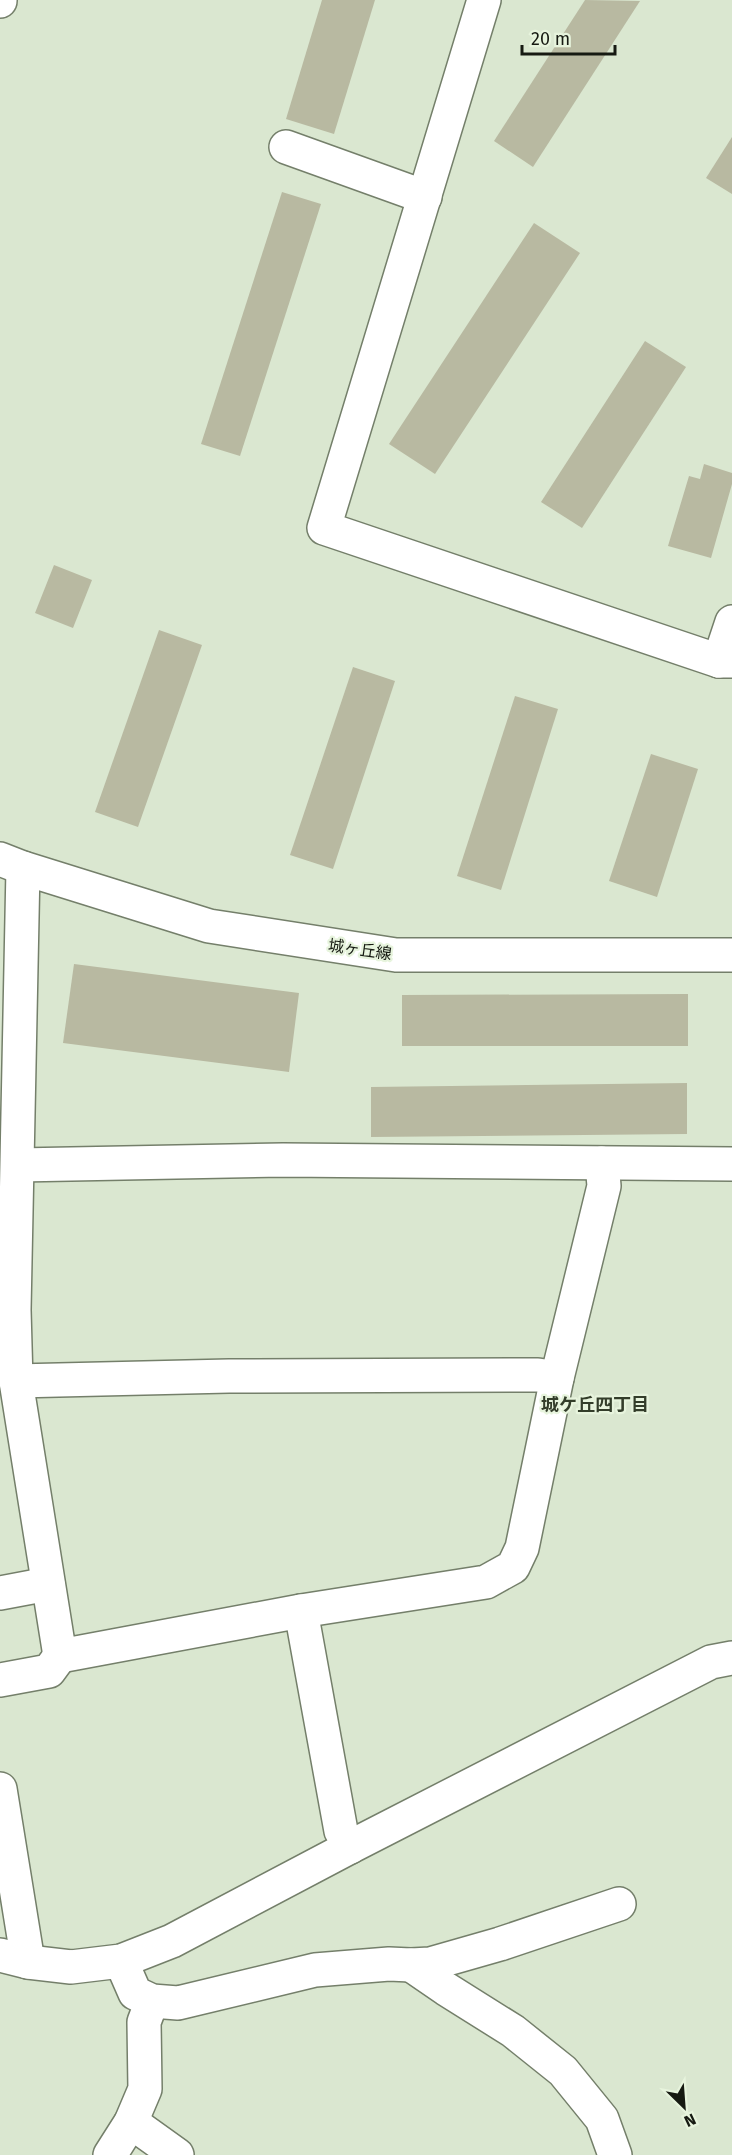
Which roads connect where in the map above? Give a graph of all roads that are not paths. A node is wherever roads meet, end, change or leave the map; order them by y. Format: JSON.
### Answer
{"nodes":[{"id":1,"x":484,"y":0,"type":"edge"},
{"id":2,"x":286,"y":147,"type":"dead end"},
{"id":3,"x":425,"y":197,"type":"junction"},
{"id":4,"x":732,"y":622,"type":"edge"},
{"id":5,"x":725,"y":661,"type":"edge"},
{"id":6,"x":11,"y":864,"type":"edge"},
{"id":7,"x":732,"y":955,"type":"edge"},
{"id":8,"x":602,"y":1163,"type":"junction"},
{"id":9,"x":732,"y":1164,"type":"edge"},
{"id":10,"x":18,"y":1165,"type":"junction"},
{"id":11,"x":557,"y":1378,"type":"junction"},
{"id":12,"x":16,"y":1381,"type":"junction"},
{"id":13,"x":48,"y":1584,"type":"junction"},
{"id":14,"x":0,"y":1593,"type":"edge"},
{"id":15,"x":301,"y":1611,"type":"junction"},
{"id":16,"x":60,"y":1656,"type":"junction"},
{"id":17,"x":732,"y":1658,"type":"edge"},
{"id":18,"x":0,"y":1680,"type":"edge"},
{"id":19,"x":0,"y":1789,"type":"edge"},
{"id":20,"x":350,"y":1847,"type":"junction"},
{"id":21,"x":619,"y":1904,"type":"dead end"},
{"id":22,"x":14,"y":1959,"type":"edge"},
{"id":23,"x":121,"y":1961,"type":"junction"},
{"id":24,"x":411,"y":1965,"type":"junction"},
{"id":25,"x":152,"y":2001,"type":"junction"},
{"id":26,"x":131,"y":2122,"type":"junction"},
{"id":27,"x":110,"y":2155,"type":"edge"},
{"id":28,"x":177,"y":2155,"type":"edge"},
{"id":29,"x":615,"y":2155,"type":"edge"}],
"edges":[{"from":1,"to":3,"type":"street"},
{"from":2,"to":3,"type":"street"},
{"from":3,"to":5,"type":"street"},
{"from":4,"to":5,"type":"street"},
{"from":6,"to":7,"type":"street","name":"城ヶ丘線"},
{"from":6,"to":10,"type":"street"},
{"from":8,"to":9,"type":"street"},
{"from":8,"to":10,"type":"street"},
{"from":8,"to":11,"type":"street"},
{"from":10,"to":12,"type":"street"},
{"from":11,"to":12,"type":"street"},
{"from":11,"to":15,"type":"street"},
{"from":12,"to":13,"type":"street"},
{"from":13,"to":14,"type":"street"},
{"from":13,"to":16,"type":"street"},
{"from":15,"to":16,"type":"street"},
{"from":15,"to":20,"type":"street"},
{"from":16,"to":18,"type":"street"},
{"from":17,"to":20,"type":"street"},
{"from":19,"to":22,"type":"street"},
{"from":20,"to":23,"type":"street"},
{"from":21,"to":24,"type":"street"},
{"from":22,"to":23,"type":"street"},
{"from":23,"to":25,"type":"street"},
{"from":24,"to":25,"type":"street"},
{"from":24,"to":29,"type":"street"},
{"from":25,"to":26,"type":"street"},
{"from":26,"to":27,"type":"street"},
{"from":26,"to":28,"type":"street"}]}
